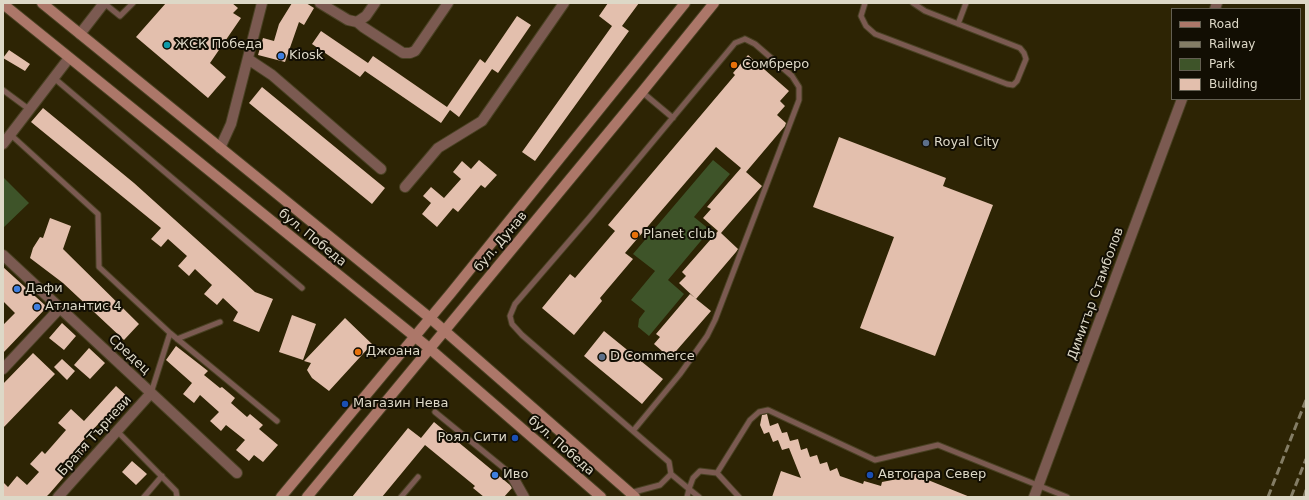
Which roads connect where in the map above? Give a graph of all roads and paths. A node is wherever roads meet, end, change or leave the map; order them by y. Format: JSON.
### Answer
{"nodes":[{"id":1,"x":42,"y":3,"type":"edge"},
{"id":2,"x":104,"y":3,"type":"edge"},
{"id":3,"x":133,"y":3,"type":"edge"},
{"id":4,"x":262,"y":3,"type":"edge"},
{"id":5,"x":320,"y":3,"type":"edge"},
{"id":6,"x":375,"y":3,"type":"edge"},
{"id":7,"x":448,"y":3,"type":"edge"},
{"id":8,"x":564,"y":3,"type":"edge"},
{"id":9,"x":685,"y":3,"type":"edge"},
{"id":10,"x":714,"y":3,"type":"edge"},
{"id":11,"x":865,"y":3,"type":"edge"},
{"id":12,"x":913,"y":3,"type":"edge"},
{"id":13,"x":966,"y":3,"type":"edge"},
{"id":14,"x":3,"y":4,"type":"edge"},
{"id":15,"x":357,"y":22,"type":"junction"},
{"id":16,"x":958,"y":24,"type":"junction"},
{"id":17,"x":80,"y":34,"type":"junction"},
{"id":18,"x":69,"y":58,"type":"junction"},
{"id":19,"x":248,"y":59,"type":"junction"},
{"id":20,"x":54,"y":78,"type":"junction"},
{"id":21,"x":3,"y":90,"type":"edge"},
{"id":22,"x":642,"y":92,"type":"junction"},
{"id":23,"x":1182,"y":100,"type":"edge"},
{"id":24,"x":30,"y":110,"type":"junction"},
{"id":25,"x":673,"y":118,"type":"junction"},
{"id":26,"x":11,"y":135,"type":"junction"},
{"id":27,"x":3,"y":144,"type":"edge"},
{"id":28,"x":220,"y":148,"type":"junction"},
{"id":29,"x":381,"y":169,"type":"dead end"},
{"id":30,"x":405,"y":187,"type":"dead end"},
{"id":31,"x":3,"y":255,"type":"edge"},
{"id":32,"x":302,"y":288,"type":"dead end"},
{"id":33,"x":60,"y":308,"type":"junction"},
{"id":34,"x":430,"y":318,"type":"junction"},
{"id":35,"x":220,"y":322,"type":"dead end"},
{"id":36,"x":444,"y":330,"type":"junction"},
{"id":37,"x":170,"y":333,"type":"junction"},
{"id":38,"x":414,"y":337,"type":"junction"},
{"id":39,"x":177,"y":338,"type":"junction"},
{"id":40,"x":429,"y":348,"type":"junction"},
{"id":41,"x":3,"y":369,"type":"edge"},
{"id":42,"x":151,"y":393,"type":"junction"},
{"id":43,"x":435,"y":412,"type":"dead end"},
{"id":44,"x":277,"y":421,"type":"dead end"},
{"id":45,"x":117,"y":431,"type":"junction"},
{"id":46,"x":633,"y":431,"type":"junction"},
{"id":47,"x":237,"y":473,"type":"dead end"},
{"id":48,"x":511,"y":474,"type":"joint"},
{"id":49,"x":671,"y":474,"type":"junction"},
{"id":50,"x":717,"y":474,"type":"junction"},
{"id":51,"x":162,"y":476,"type":"junction"},
{"id":52,"x":418,"y":477,"type":"dead end"},
{"id":53,"x":1038,"y":486,"type":"junction"},
{"id":54,"x":689,"y":489,"type":"junction"},
{"id":55,"x":632,"y":495,"type":"edge"},
{"id":56,"x":58,"y":497,"type":"edge"},
{"id":57,"x":144,"y":497,"type":"edge"},
{"id":58,"x":177,"y":497,"type":"edge"},
{"id":59,"x":281,"y":497,"type":"edge"},
{"id":60,"x":307,"y":497,"type":"edge"},
{"id":61,"x":401,"y":497,"type":"edge"},
{"id":62,"x":524,"y":497,"type":"edge"},
{"id":63,"x":601,"y":497,"type":"edge"},
{"id":64,"x":687,"y":497,"type":"edge"},
{"id":65,"x":699,"y":497,"type":"edge"},
{"id":66,"x":739,"y":497,"type":"edge"},
{"id":67,"x":1034,"y":497,"type":"edge"},
{"id":68,"x":1066,"y":497,"type":"edge"}],
"edges":[{"from":1,"to":17,"type":"main road","name":"бул. Победа"},
{"from":2,"to":3,"type":"lane"},
{"from":2,"to":17,"type":"street"},
{"from":4,"to":19,"type":"street"},
{"from":5,"to":15,"type":"street"},
{"from":6,"to":15,"type":"street"},
{"from":7,"to":15,"type":"street"},
{"from":8,"to":30,"type":"street"},
{"from":9,"to":34,"type":"main road","name":"бул. Дунав"},
{"from":10,"to":22,"type":"main road","name":"бул. Дунав"},
{"from":11,"to":16,"type":"lane"},
{"from":12,"to":16,"type":"lane"},
{"from":13,"to":16,"type":"lane"},
{"from":14,"to":18,"type":"main road","name":"бул. Победа"},
{"from":17,"to":28,"type":"main road","name":"бул. Победа"},
{"from":18,"to":20,"type":"street"},
{"from":18,"to":38,"type":"main road","name":"бул. Победа"},
{"from":19,"to":28,"type":"street"},
{"from":19,"to":29,"type":"street"},
{"from":20,"to":24,"type":"street"},
{"from":20,"to":32,"type":"lane"},
{"from":21,"to":24,"type":"lane"},
{"from":22,"to":25,"type":"lane"},
{"from":22,"to":36,"type":"main road","name":"бул. Дунав"},
{"from":23,"to":53,"type":"street","name":"Димитър Стамболов"},
{"from":24,"to":26,"type":"street"},
{"from":25,"to":46,"type":"lane"},
{"from":25,"to":46,"type":"lane"},
{"from":26,"to":27,"type":"street"},
{"from":26,"to":37,"type":"lane"},
{"from":28,"to":34,"type":"main road","name":"бул. Победа"},
{"from":31,"to":33,"type":"street","name":"Средец"},
{"from":33,"to":41,"type":"street"},
{"from":33,"to":42,"type":"street","name":"Средец"},
{"from":34,"to":36,"type":"main road","name":"бул. Победа"},
{"from":34,"to":38,"type":"main road","name":"бул. Дунав"},
{"from":35,"to":39,"type":"lane"},
{"from":36,"to":40,"type":"main road","name":"бул. Дунав"},
{"from":36,"to":55,"type":"main road","name":"бул. Победа"},
{"from":37,"to":39,"type":"lane"},
{"from":37,"to":42,"type":"lane"},
{"from":38,"to":40,"type":"main road","name":"бул. Победа"},
{"from":38,"to":59,"type":"main road","name":"бул. Дунав"},
{"from":39,"to":44,"type":"lane"},
{"from":40,"to":60,"type":"main road","name":"бул. Дунав"},
{"from":40,"to":63,"type":"main road","name":"бул. Победа"},
{"from":42,"to":45,"type":"street","name":"Братя Търневи"},
{"from":42,"to":47,"type":"street","name":"Средец"},
{"from":43,"to":48,"type":"lane"},
{"from":45,"to":51,"type":"lane"},
{"from":45,"to":56,"type":"street","name":"Братя Търневи"},
{"from":46,"to":49,"type":"lane"},
{"from":48,"to":62,"type":"street"},
{"from":49,"to":54,"type":"lane"},
{"from":49,"to":55,"type":"lane"},
{"from":50,"to":53,"type":"lane"},
{"from":50,"to":54,"type":"lane"},
{"from":50,"to":66,"type":"lane"},
{"from":51,"to":57,"type":"lane"},
{"from":51,"to":58,"type":"lane"},
{"from":52,"to":61,"type":"lane"},
{"from":53,"to":67,"type":"street","name":"Димитър Стамболов"},
{"from":53,"to":68,"type":"lane"},
{"from":54,"to":64,"type":"lane"},
{"from":54,"to":65,"type":"lane"}]}
